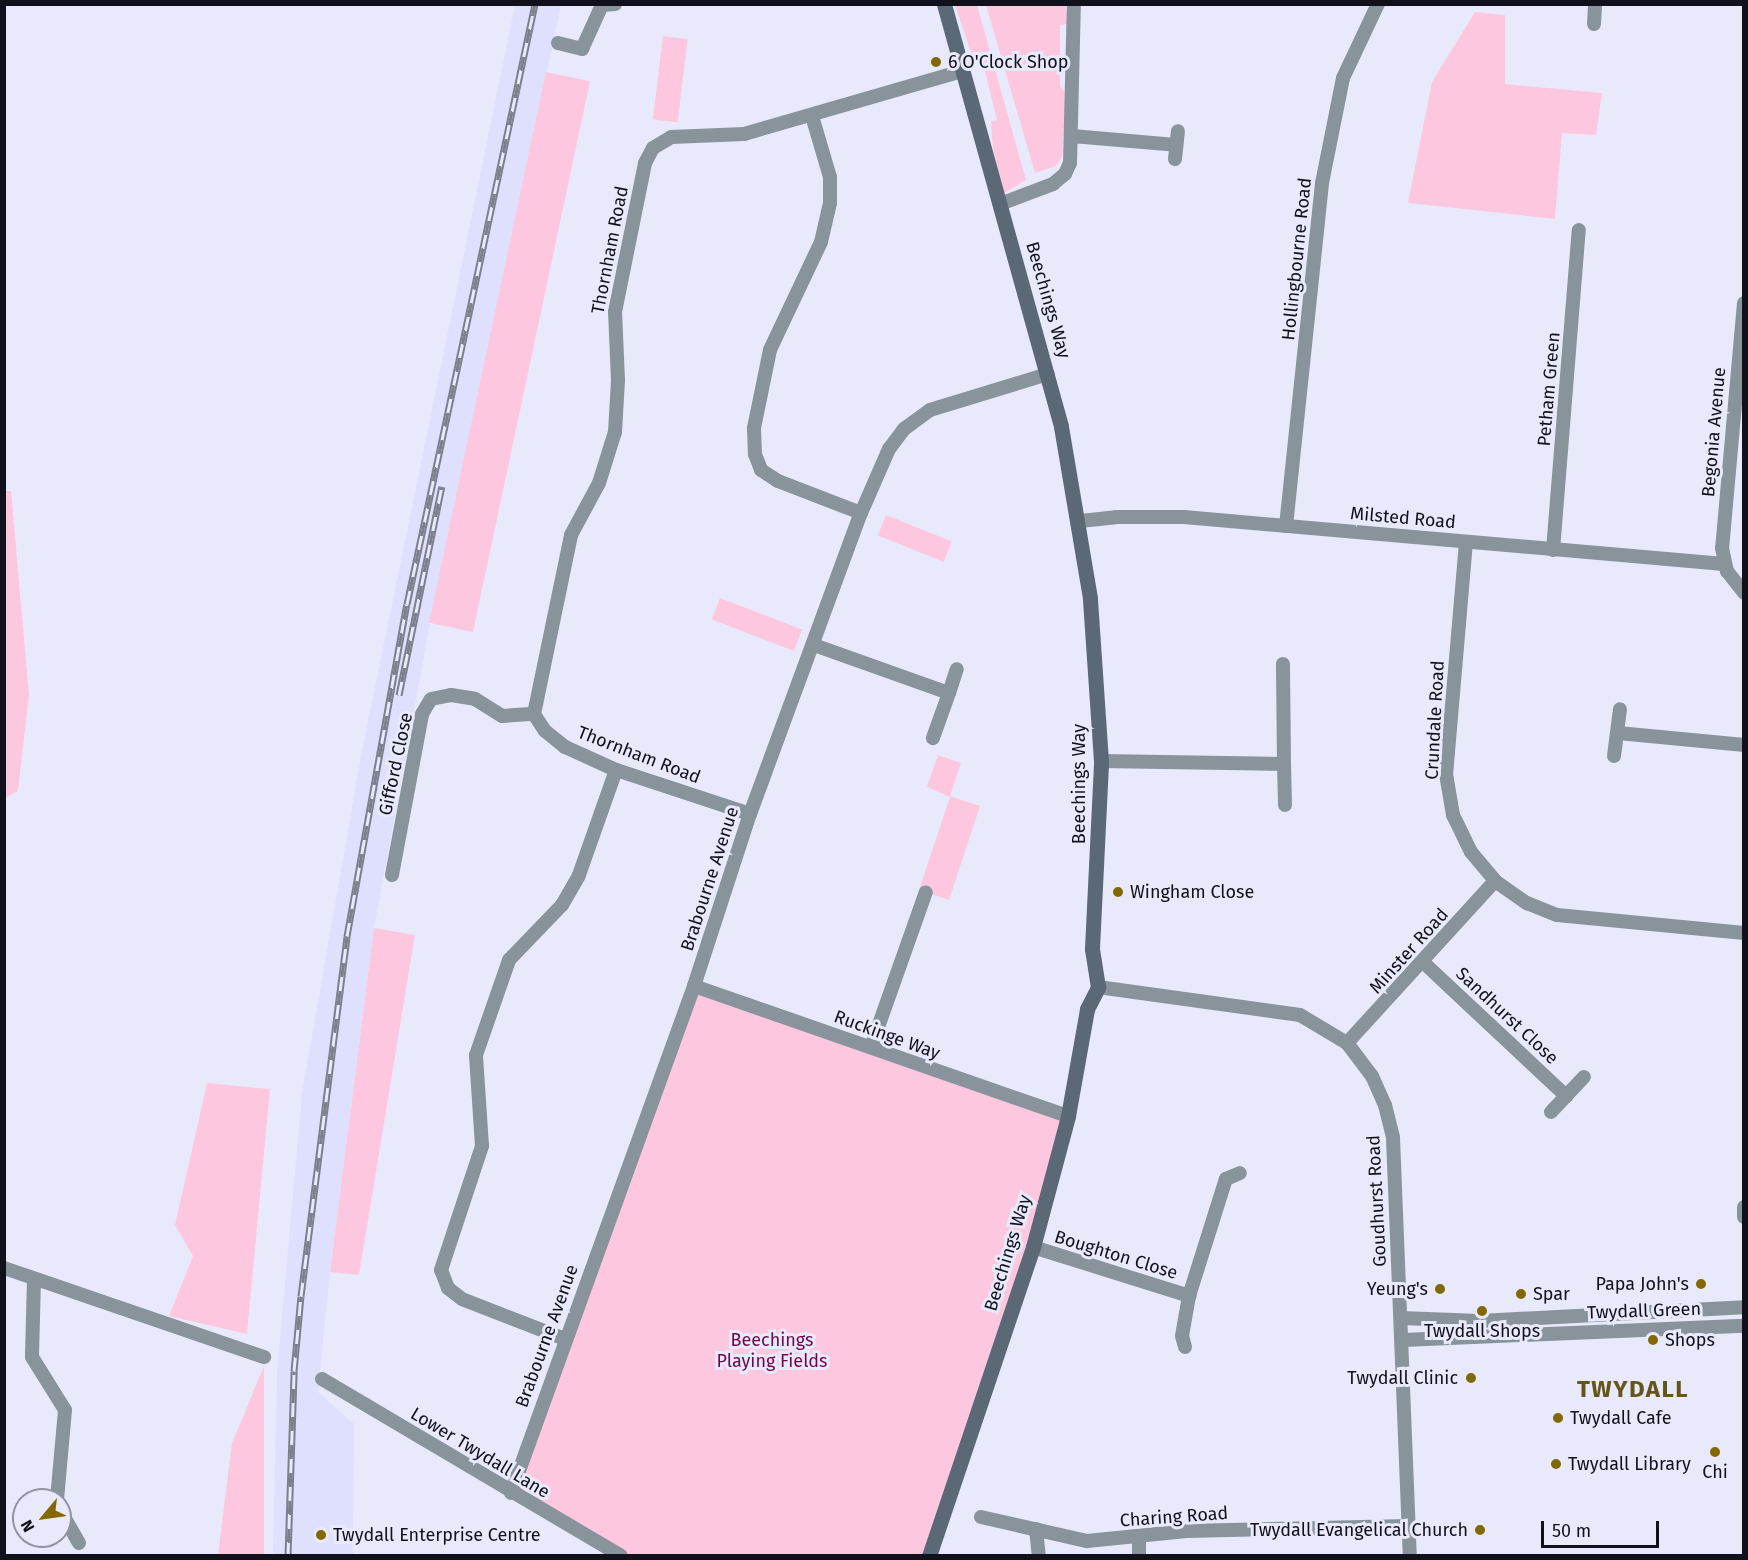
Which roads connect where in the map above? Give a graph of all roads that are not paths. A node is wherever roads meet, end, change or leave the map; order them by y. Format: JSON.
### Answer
{"nodes":[{"id":1,"x":615,"y":4,"type":"edge"},
{"id":2,"x":944,"y":4,"type":"edge"},
{"id":3,"x":1074,"y":4,"type":"edge"},
{"id":4,"x":1378,"y":4,"type":"edge"},
{"id":5,"x":1595,"y":4,"type":"edge"},
{"id":6,"x":1594,"y":24,"type":"dead end"},
{"id":7,"x":558,"y":43,"type":"dead end"},
{"id":8,"x":962,"y":71,"type":"junction"},
{"id":9,"x":812,"y":116,"type":"junction"},
{"id":10,"x":1178,"y":131,"type":"dead end"},
{"id":11,"x":1072,"y":136,"type":"junction"},
{"id":12,"x":1000,"y":204,"type":"junction"},
{"id":13,"x":1579,"y":230,"type":"dead end"},
{"id":14,"x":1743,"y":303,"type":"edge"},
{"id":15,"x":1048,"y":374,"type":"junction"},
{"id":16,"x":861,"y":513,"type":"junction"},
{"id":17,"x":1080,"y":521,"type":"junction"},
{"id":18,"x":1286,"y":526,"type":"junction"},
{"id":19,"x":1466,"y":542,"type":"junction"},
{"id":20,"x":1553,"y":550,"type":"junction"},
{"id":21,"x":1724,"y":564,"type":"junction"},
{"id":22,"x":1743,"y":593,"type":"edge"},
{"id":23,"x":814,"y":645,"type":"junction"},
{"id":24,"x":1283,"y":664,"type":"dead end"},
{"id":25,"x":957,"y":669,"type":"dead end"},
{"id":26,"x":949,"y":693,"type":"junction"},
{"id":27,"x":1620,"y":709,"type":"dead end"},
{"id":28,"x":534,"y":714,"type":"junction"},
{"id":29,"x":1618,"y":733,"type":"junction"},
{"id":30,"x":933,"y":738,"type":"dead end"},
{"id":31,"x":1743,"y":745,"type":"edge"},
{"id":32,"x":1614,"y":756,"type":"dead end"},
{"id":33,"x":1101,"y":761,"type":"junction"},
{"id":34,"x":1284,"y":764,"type":"junction"},
{"id":35,"x":616,"y":770,"type":"junction"},
{"id":36,"x":1284,"y":805,"type":"dead end"},
{"id":37,"x":750,"y":814,"type":"junction"},
{"id":38,"x":392,"y":875,"type":"dead end"},
{"id":39,"x":1495,"y":881,"type":"junction"},
{"id":40,"x":926,"y":892,"type":"dead end"},
{"id":41,"x":1743,"y":933,"type":"edge"},
{"id":42,"x":1424,"y":963,"type":"junction"},
{"id":43,"x":694,"y":986,"type":"junction"},
{"id":44,"x":1098,"y":987,"type":"junction"},
{"id":45,"x":1347,"y":1044,"type":"junction"},
{"id":46,"x":871,"y":1047,"type":"junction"},
{"id":47,"x":1584,"y":1077,"type":"dead end"},
{"id":48,"x":1566,"y":1096,"type":"junction"},
{"id":49,"x":1551,"y":1112,"type":"dead end"},
{"id":50,"x":1068,"y":1116,"type":"junction"},
{"id":51,"x":1240,"y":1173,"type":"dead end"},
{"id":52,"x":1743,"y":1207,"type":"edge"},
{"id":53,"x":1743,"y":1217,"type":"edge"},
{"id":54,"x":1033,"y":1247,"type":"junction"},
{"id":55,"x":4,"y":1268,"type":"edge"},
{"id":56,"x":34,"y":1279,"type":"junction"},
{"id":57,"x":1189,"y":1296,"type":"junction"},
{"id":58,"x":1743,"y":1307,"type":"edge"},
{"id":59,"x":1401,"y":1318,"type":"junction"},
{"id":60,"x":1743,"y":1326,"type":"edge"},
{"id":61,"x":565,"y":1339,"type":"junction"},
{"id":62,"x":1403,"y":1340,"type":"junction"},
{"id":63,"x":1185,"y":1347,"type":"dead end"},
{"id":64,"x":264,"y":1357,"type":"dead end"},
{"id":65,"x":322,"y":1379,"type":"dead end"},
{"id":66,"x":58,"y":1488,"type":"edge"},
{"id":67,"x":511,"y":1493,"type":"junction"},
{"id":68,"x":981,"y":1517,"type":"dead end"},
{"id":69,"x":1409,"y":1526,"type":"junction"},
{"id":70,"x":1036,"y":1529,"type":"junction"},
{"id":71,"x":72,"y":1531,"type":"edge"},
{"id":72,"x":1138,"y":1538,"type":"junction"},
{"id":73,"x":79,"y":1543,"type":"dead end"},
{"id":74,"x":621,"y":1556,"type":"edge"},
{"id":75,"x":929,"y":1556,"type":"edge"},
{"id":76,"x":1038,"y":1556,"type":"edge"},
{"id":77,"x":1139,"y":1556,"type":"edge"},
{"id":78,"x":1410,"y":1556,"type":"edge"}],
"edges":[{"from":1,"to":7,"type":"street"},
{"from":2,"to":8,"type":"street","name":"Beechings Way"},
{"from":3,"to":11,"type":"street"},
{"from":4,"to":18,"type":"street","name":"Hollingbourne Road"},
{"from":5,"to":6,"type":"street"},
{"from":8,"to":9,"type":"street","name":"Thornham Road"},
{"from":8,"to":12,"type":"street","name":"Beechings Way"},
{"from":9,"to":16,"type":"street"},
{"from":9,"to":28,"type":"street","name":"Thornham Road"},
{"from":10,"to":11,"type":"street"},
{"from":11,"to":12,"type":"street"},
{"from":12,"to":15,"type":"street","name":"Beechings Way"},
{"from":13,"to":20,"type":"street","name":"Petham Green"},
{"from":14,"to":21,"type":"street","name":"Begonia Avenue"},
{"from":15,"to":16,"type":"street","name":"Brabourne Avenue"},
{"from":15,"to":17,"type":"street","name":"Beechings Way"},
{"from":16,"to":23,"type":"street","name":"Brabourne Avenue"},
{"from":17,"to":18,"type":"street","name":"Milsted Road"},
{"from":17,"to":33,"type":"street","name":"Beechings Way"},
{"from":18,"to":19,"type":"street","name":"Milsted Road"},
{"from":19,"to":20,"type":"street","name":"Milsted Road"},
{"from":19,"to":39,"type":"street","name":"Crundale Road"},
{"from":20,"to":21,"type":"street","name":"Milsted Road"},
{"from":21,"to":22,"type":"street"},
{"from":23,"to":26,"type":"street"},
{"from":23,"to":37,"type":"street","name":"Brabourne Avenue"},
{"from":24,"to":34,"type":"street"},
{"from":25,"to":26,"type":"street"},
{"from":26,"to":30,"type":"street"},
{"from":27,"to":29,"type":"street"},
{"from":28,"to":35,"type":"street","name":"Thornham Road"},
{"from":28,"to":38,"type":"street","name":"Gifford Close"},
{"from":29,"to":31,"type":"street"},
{"from":29,"to":32,"type":"street"},
{"from":33,"to":34,"type":"street"},
{"from":33,"to":44,"type":"street","name":"Beechings Way"},
{"from":34,"to":36,"type":"street"},
{"from":35,"to":37,"type":"street","name":"Thornham Road"},
{"from":35,"to":61,"type":"street"},
{"from":37,"to":43,"type":"street","name":"Brabourne Avenue"},
{"from":39,"to":41,"type":"street","name":"Crundale Road"},
{"from":39,"to":42,"type":"street","name":"Minster Road"},
{"from":40,"to":46,"type":"street"},
{"from":42,"to":45,"type":"street","name":"Minster Road"},
{"from":42,"to":48,"type":"street","name":"Sandhurst Close"},
{"from":43,"to":46,"type":"street","name":"Ruckinge Way"},
{"from":43,"to":61,"type":"street","name":"Brabourne Avenue"},
{"from":44,"to":45,"type":"street","name":"Goudhurst Road"},
{"from":44,"to":50,"type":"street","name":"Beechings Way"},
{"from":45,"to":59,"type":"street","name":"Goudhurst Road"},
{"from":46,"to":50,"type":"street","name":"Ruckinge Way"},
{"from":47,"to":48,"type":"street"},
{"from":48,"to":49,"type":"street"},
{"from":50,"to":54,"type":"street","name":"Beechings Way"},
{"from":51,"to":57,"type":"street","name":"Boughton Close"},
{"from":52,"to":53,"type":"street"},
{"from":54,"to":57,"type":"street","name":"Boughton Close"},
{"from":54,"to":75,"type":"street","name":"Beechings Way"},
{"from":55,"to":56,"type":"street"},
{"from":56,"to":64,"type":"street"},
{"from":56,"to":66,"type":"street"},
{"from":57,"to":63,"type":"street","name":"Boughton Close"},
{"from":58,"to":59,"type":"street","name":"Twydall Green"},
{"from":59,"to":62,"type":"street","name":"Goudhurst Road"},
{"from":60,"to":62,"type":"street","name":"Twydall Green"},
{"from":61,"to":67,"type":"street","name":"Brabourne Avenue"},
{"from":62,"to":69,"type":"street","name":"Goudhurst Road"},
{"from":65,"to":67,"type":"street","name":"Lower Twydall Lane"},
{"from":67,"to":74,"type":"street","name":"Lower Twydall Lane"},
{"from":68,"to":70,"type":"street","name":"Charing Road"},
{"from":69,"to":72,"type":"street","name":"Charing Road"},
{"from":69,"to":78,"type":"street","name":"Goudhurst Road"},
{"from":70,"to":72,"type":"street","name":"Charing Road"},
{"from":70,"to":76,"type":"street"},
{"from":71,"to":73,"type":"street"},
{"from":72,"to":77,"type":"street"}]}
